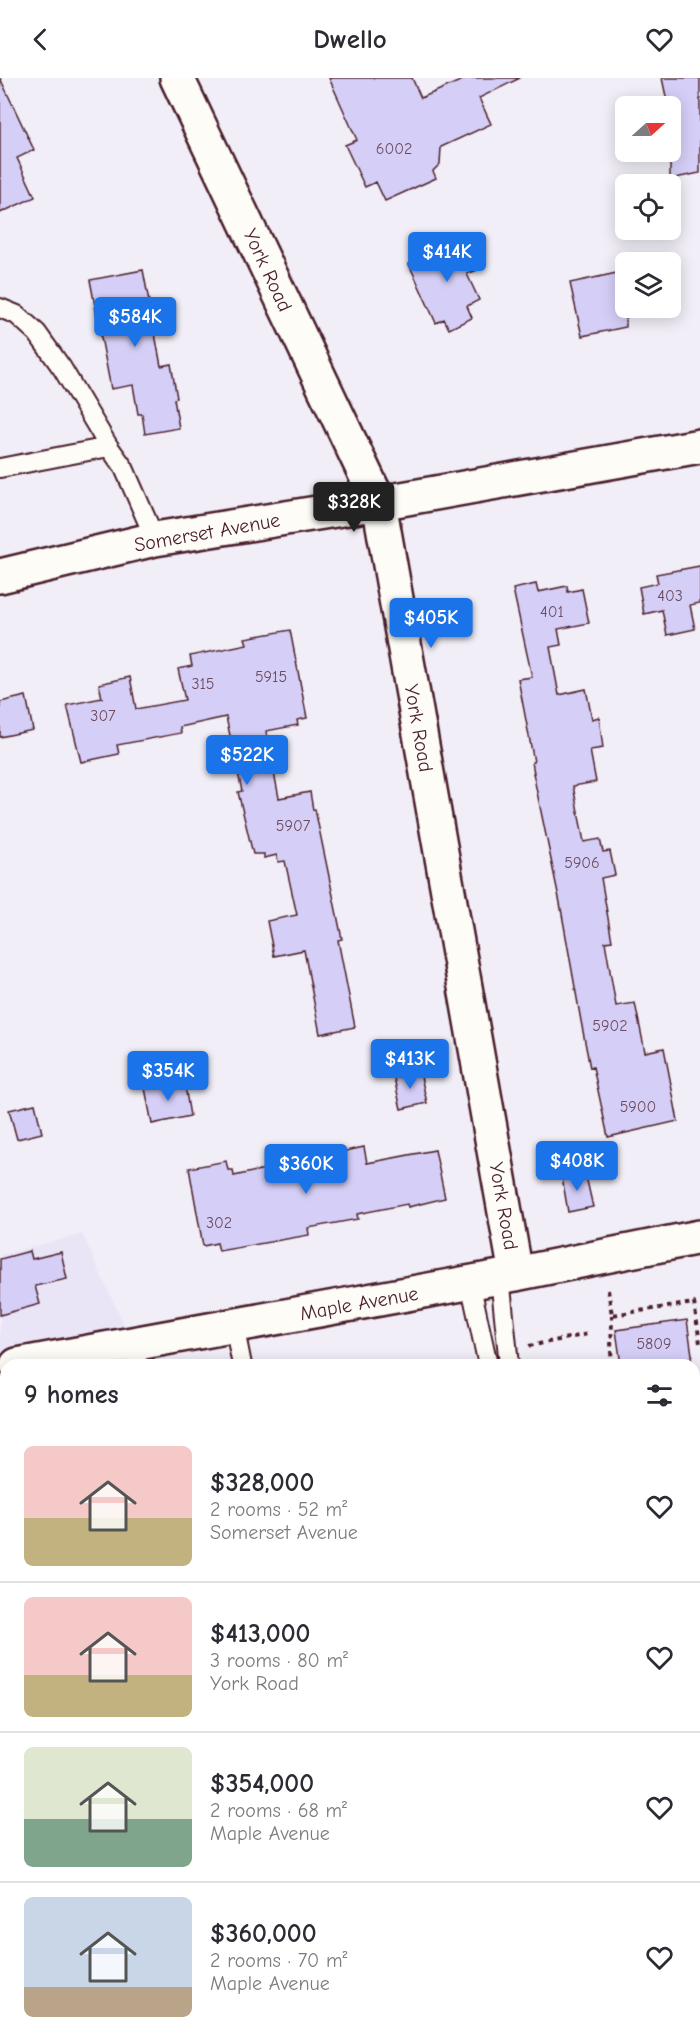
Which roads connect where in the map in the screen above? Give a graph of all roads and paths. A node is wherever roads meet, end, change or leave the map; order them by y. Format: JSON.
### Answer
{"nodes":[{"id":1,"x":177,"y":78,"type":"edge"},
{"id":2,"x":0,"y":308,"type":"edge"},
{"id":3,"x":700,"y":446,"type":"edge"},
{"id":4,"x":109,"y":447,"type":"junction"},
{"id":5,"x":0,"y":468,"type":"edge"},
{"id":6,"x":379,"y":503,"type":"junction"},
{"id":7,"x":155,"y":539,"type":"junction"},
{"id":8,"x":0,"y":576,"type":"edge"},
{"id":9,"x":700,"y":1237,"type":"edge"},
{"id":10,"x":495,"y":1278,"type":"junction"},
{"id":11,"x":608,"y":1290,"type":"dead end"},
{"id":12,"x":612,"y":1315,"type":"junction"},
{"id":13,"x":234,"y":1325,"type":"junction"},
{"id":14,"x":588,"y":1334,"type":"dead end"},
{"id":15,"x":700,"y":1343,"type":"edge"},
{"id":16,"x":525,"y":1346,"type":"dead end"},
{"id":17,"x":119,"y":1356,"type":"edge"},
{"id":18,"x":85,"y":1359,"type":"edge"},
{"id":19,"x":241,"y":1359,"type":"edge"},
{"id":20,"x":488,"y":1359,"type":"edge"},
{"id":21,"x":508,"y":1359,"type":"edge"},
{"id":22,"x":611,"y":1359,"type":"edge"}],
"edges":[{"from":1,"to":6,"type":"street","name":"York Road"},
{"from":2,"to":4,"type":"lane"},
{"from":3,"to":6,"type":"street","name":"Somerset Avenue"},
{"from":4,"to":5,"type":"lane"},
{"from":4,"to":7,"type":"lane"},
{"from":6,"to":7,"type":"street","name":"Somerset Avenue"},
{"from":6,"to":10,"type":"street","name":"York Road"},
{"from":7,"to":8,"type":"street","name":"Somerset Avenue"},
{"from":9,"to":10,"type":"street","name":"Maple Avenue"},
{"from":10,"to":13,"type":"street","name":"Maple Avenue"},
{"from":10,"to":20,"type":"lane"},
{"from":10,"to":21,"type":"lane"},
{"from":11,"to":12,"type":"path"},
{"from":12,"to":15,"type":"path"},
{"from":12,"to":22,"type":"path"},
{"from":13,"to":17,"type":"street","name":"Maple Avenue"},
{"from":13,"to":19,"type":"lane"},
{"from":14,"to":16,"type":"path"},
{"from":17,"to":18,"type":"street","name":"Maple Avenue"}]}
